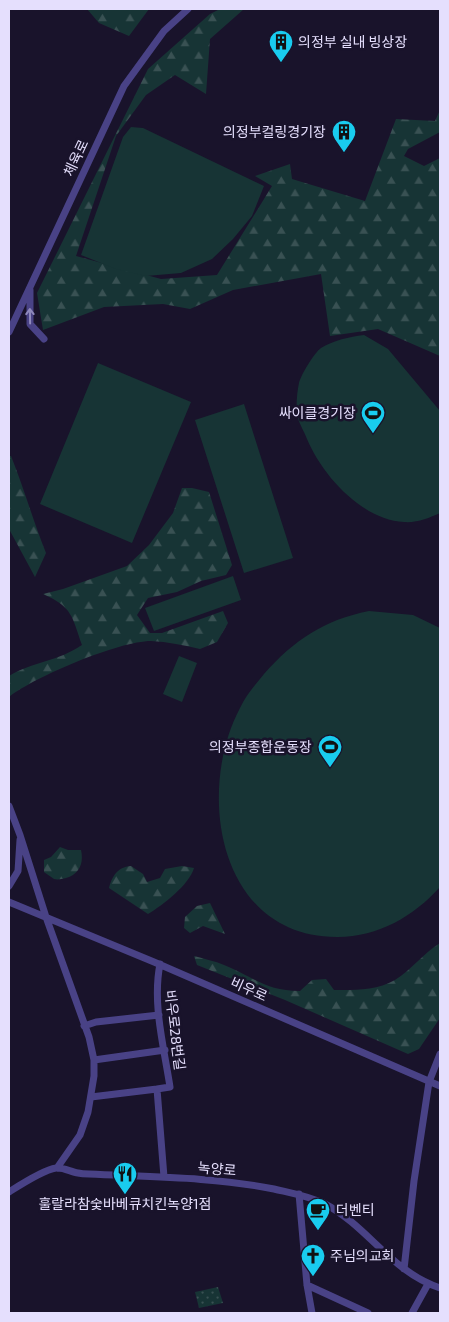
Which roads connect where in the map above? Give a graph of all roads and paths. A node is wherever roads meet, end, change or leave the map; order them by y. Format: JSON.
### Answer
{"nodes":[{"id":1,"x":188,"y":9,"type":"edge"},
{"id":2,"x":30,"y":288,"type":"junction"},
{"id":3,"x":9,"y":332,"type":"edge"},
{"id":4,"x":44,"y":339,"type":"dead end"},
{"id":5,"x":9,"y":806,"type":"edge"},
{"id":6,"x":20,"y":835,"type":"junction"},
{"id":7,"x":9,"y":886,"type":"edge"},
{"id":8,"x":9,"y":902,"type":"edge"},
{"id":9,"x":46,"y":917,"type":"junction"},
{"id":10,"x":160,"y":964,"type":"junction"},
{"id":11,"x":159,"y":1015,"type":"junction"},
{"id":12,"x":84,"y":1026,"type":"junction"},
{"id":13,"x":165,"y":1050,"type":"junction"},
{"id":14,"x":440,"y":1054,"type":"edge"},
{"id":15,"x":94,"y":1060,"type":"junction"},
{"id":16,"x":429,"y":1082,"type":"junction"},
{"id":17,"x":440,"y":1086,"type":"edge"},
{"id":18,"x":157,"y":1089,"type":"junction"},
{"id":19,"x":91,"y":1097,"type":"junction"},
{"id":20,"x":57,"y":1168,"type":"junction"},
{"id":21,"x":164,"y":1177,"type":"junction"},
{"id":22,"x":9,"y":1192,"type":"edge"},
{"id":23,"x":299,"y":1194,"type":"junction"},
{"id":24,"x":404,"y":1269,"type":"junction"},
{"id":25,"x":428,"y":1284,"type":"junction"},
{"id":26,"x":307,"y":1285,"type":"junction"},
{"id":27,"x":440,"y":1288,"type":"edge"},
{"id":28,"x":312,"y":1313,"type":"edge"},
{"id":29,"x":368,"y":1313,"type":"edge"},
{"id":30,"x":412,"y":1313,"type":"edge"}],
"edges":[{"from":1,"to":2,"type":"street","name":"체육로"},
{"from":2,"to":3,"type":"street","name":"체육로"},
{"from":4,"to":2,"type":"street","one_way":true},
{"from":5,"to":6,"type":"street"},
{"from":6,"to":7,"type":"street"},
{"from":6,"to":9,"type":"street"},
{"from":8,"to":9,"type":"street"},
{"from":9,"to":10,"type":"street","name":"비우로"},
{"from":9,"to":12,"type":"street"},
{"from":10,"to":11,"type":"street","name":"비우로28번길"},
{"from":10,"to":16,"type":"street","name":"비우로"},
{"from":11,"to":12,"type":"street"},
{"from":11,"to":13,"type":"street","name":"비우로28번길"},
{"from":12,"to":15,"type":"street"},
{"from":13,"to":15,"type":"street"},
{"from":13,"to":18,"type":"street","name":"비우로28번길"},
{"from":14,"to":16,"type":"street"},
{"from":15,"to":19,"type":"street"},
{"from":16,"to":17,"type":"street","name":"비우로"},
{"from":16,"to":24,"type":"street"},
{"from":18,"to":19,"type":"street"},
{"from":18,"to":21,"type":"street"},
{"from":19,"to":20,"type":"street"},
{"from":20,"to":21,"type":"street","name":"녹양로"},
{"from":20,"to":22,"type":"street"},
{"from":21,"to":23,"type":"street","name":"녹양로"},
{"from":23,"to":24,"type":"street","name":"녹양로"},
{"from":23,"to":26,"type":"street"},
{"from":24,"to":25,"type":"street","name":"녹양로"},
{"from":25,"to":27,"type":"street","name":"녹양로"},
{"from":25,"to":30,"type":"street"},
{"from":26,"to":28,"type":"street"},
{"from":26,"to":29,"type":"street"}]}
